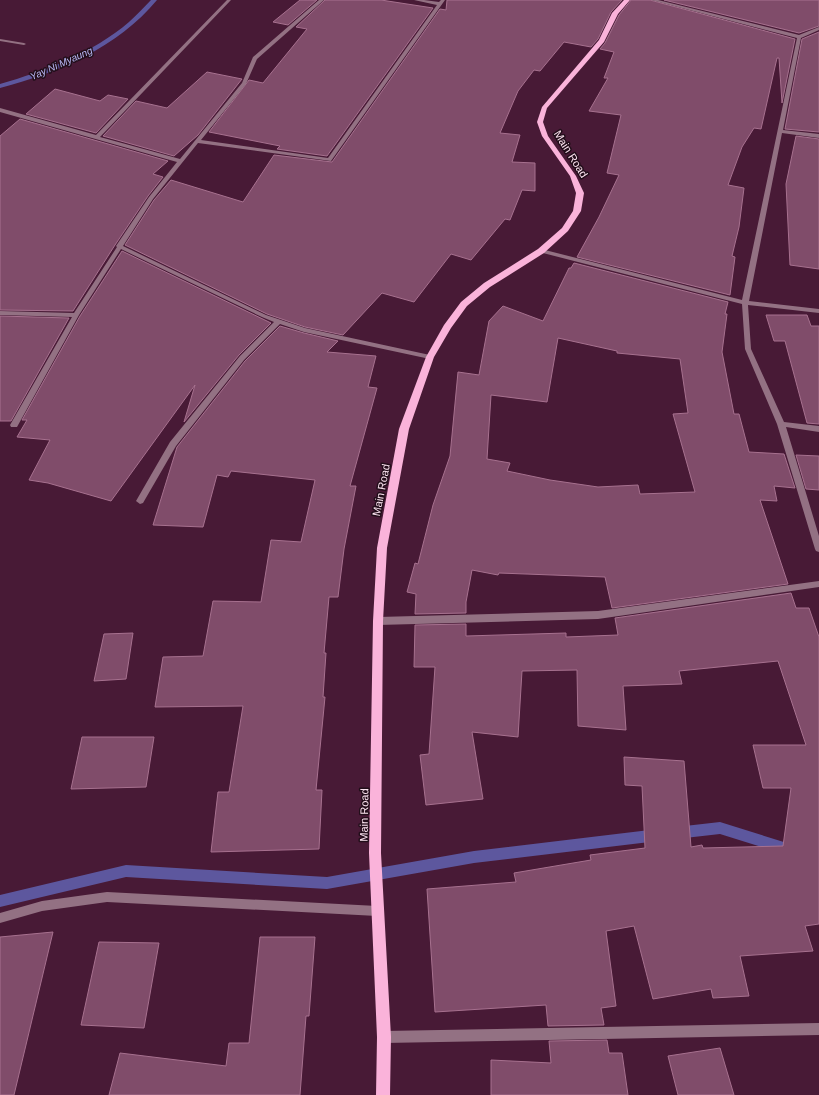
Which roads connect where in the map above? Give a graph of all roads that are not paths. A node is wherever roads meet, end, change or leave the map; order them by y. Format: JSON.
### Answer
{"nodes":[{"id":1,"x":229,"y":0,"type":"edge"},
{"id":2,"x":322,"y":0,"type":"edge"},
{"id":3,"x":416,"y":0,"type":"edge"},
{"id":4,"x":627,"y":0,"type":"edge"},
{"id":5,"x":653,"y":0,"type":"edge"},
{"id":6,"x":441,"y":2,"type":"edge"},
{"id":7,"x":819,"y":28,"type":"edge"},
{"id":8,"x":799,"y":37,"type":"junction"},
{"id":9,"x":0,"y":40,"type":"edge"},
{"id":10,"x":24,"y":44,"type":"dead end"},
{"id":11,"x":0,"y":110,"type":"edge"},
{"id":12,"x":780,"y":130,"type":"junction"},
{"id":13,"x":819,"y":136,"type":"edge"},
{"id":14,"x":97,"y":137,"type":"junction"},
{"id":15,"x":197,"y":141,"type":"junction"},
{"id":16,"x":181,"y":161,"type":"junction"},
{"id":17,"x":119,"y":246,"type":"junction"},
{"id":18,"x":541,"y":251,"type":"junction"},
{"id":19,"x":744,"y":302,"type":"junction"},
{"id":20,"x":819,"y":311,"type":"edge"},
{"id":21,"x":0,"y":313,"type":"edge"},
{"id":22,"x":76,"y":315,"type":"junction"},
{"id":23,"x":279,"y":321,"type":"junction"},
{"id":24,"x":430,"y":357,"type":"junction"},
{"id":25,"x":781,"y":424,"type":"junction"},
{"id":26,"x":14,"y":425,"type":"dead end"},
{"id":27,"x":819,"y":429,"type":"edge"},
{"id":28,"x":140,"y":501,"type":"dead end"},
{"id":29,"x":819,"y":549,"type":"edge"},
{"id":30,"x":819,"y":584,"type":"edge"},
{"id":31,"x":378,"y":621,"type":"junction"},
{"id":32,"x":376,"y":911,"type":"junction"},
{"id":33,"x":0,"y":918,"type":"edge"},
{"id":34,"x":819,"y":1029,"type":"edge"},
{"id":35,"x":384,"y":1037,"type":"junction"},
{"id":36,"x":383,"y":1095,"type":"edge"}],
"edges":[{"from":1,"to":14,"type":"street"},
{"from":2,"to":15,"type":"street"},
{"from":3,"to":6,"type":"street"},
{"from":4,"to":18,"type":"main road","name":"Main Road"},
{"from":5,"to":8,"type":"street"},
{"from":6,"to":15,"type":"street"},
{"from":7,"to":8,"type":"street"},
{"from":8,"to":12,"type":"street"},
{"from":9,"to":10,"type":"street"},
{"from":11,"to":14,"type":"street"},
{"from":12,"to":13,"type":"street"},
{"from":12,"to":19,"type":"street"},
{"from":14,"to":16,"type":"street"},
{"from":15,"to":16,"type":"street"},
{"from":16,"to":17,"type":"street"},
{"from":17,"to":22,"type":"street"},
{"from":17,"to":23,"type":"street"},
{"from":18,"to":19,"type":"street"},
{"from":18,"to":24,"type":"main road","name":"Main Road"},
{"from":19,"to":20,"type":"street"},
{"from":19,"to":25,"type":"street"},
{"from":21,"to":22,"type":"street"},
{"from":22,"to":26,"type":"street"},
{"from":23,"to":24,"type":"street"},
{"from":23,"to":28,"type":"street"},
{"from":24,"to":31,"type":"main road","name":"Main Road"},
{"from":25,"to":27,"type":"street"},
{"from":25,"to":29,"type":"street"},
{"from":30,"to":31,"type":"street"},
{"from":31,"to":32,"type":"main road","name":"Main Road"},
{"from":32,"to":33,"type":"street"},
{"from":32,"to":35,"type":"main road","name":"Main Road"},
{"from":34,"to":35,"type":"street"},
{"from":35,"to":36,"type":"main road","name":"Main Road"}]}
